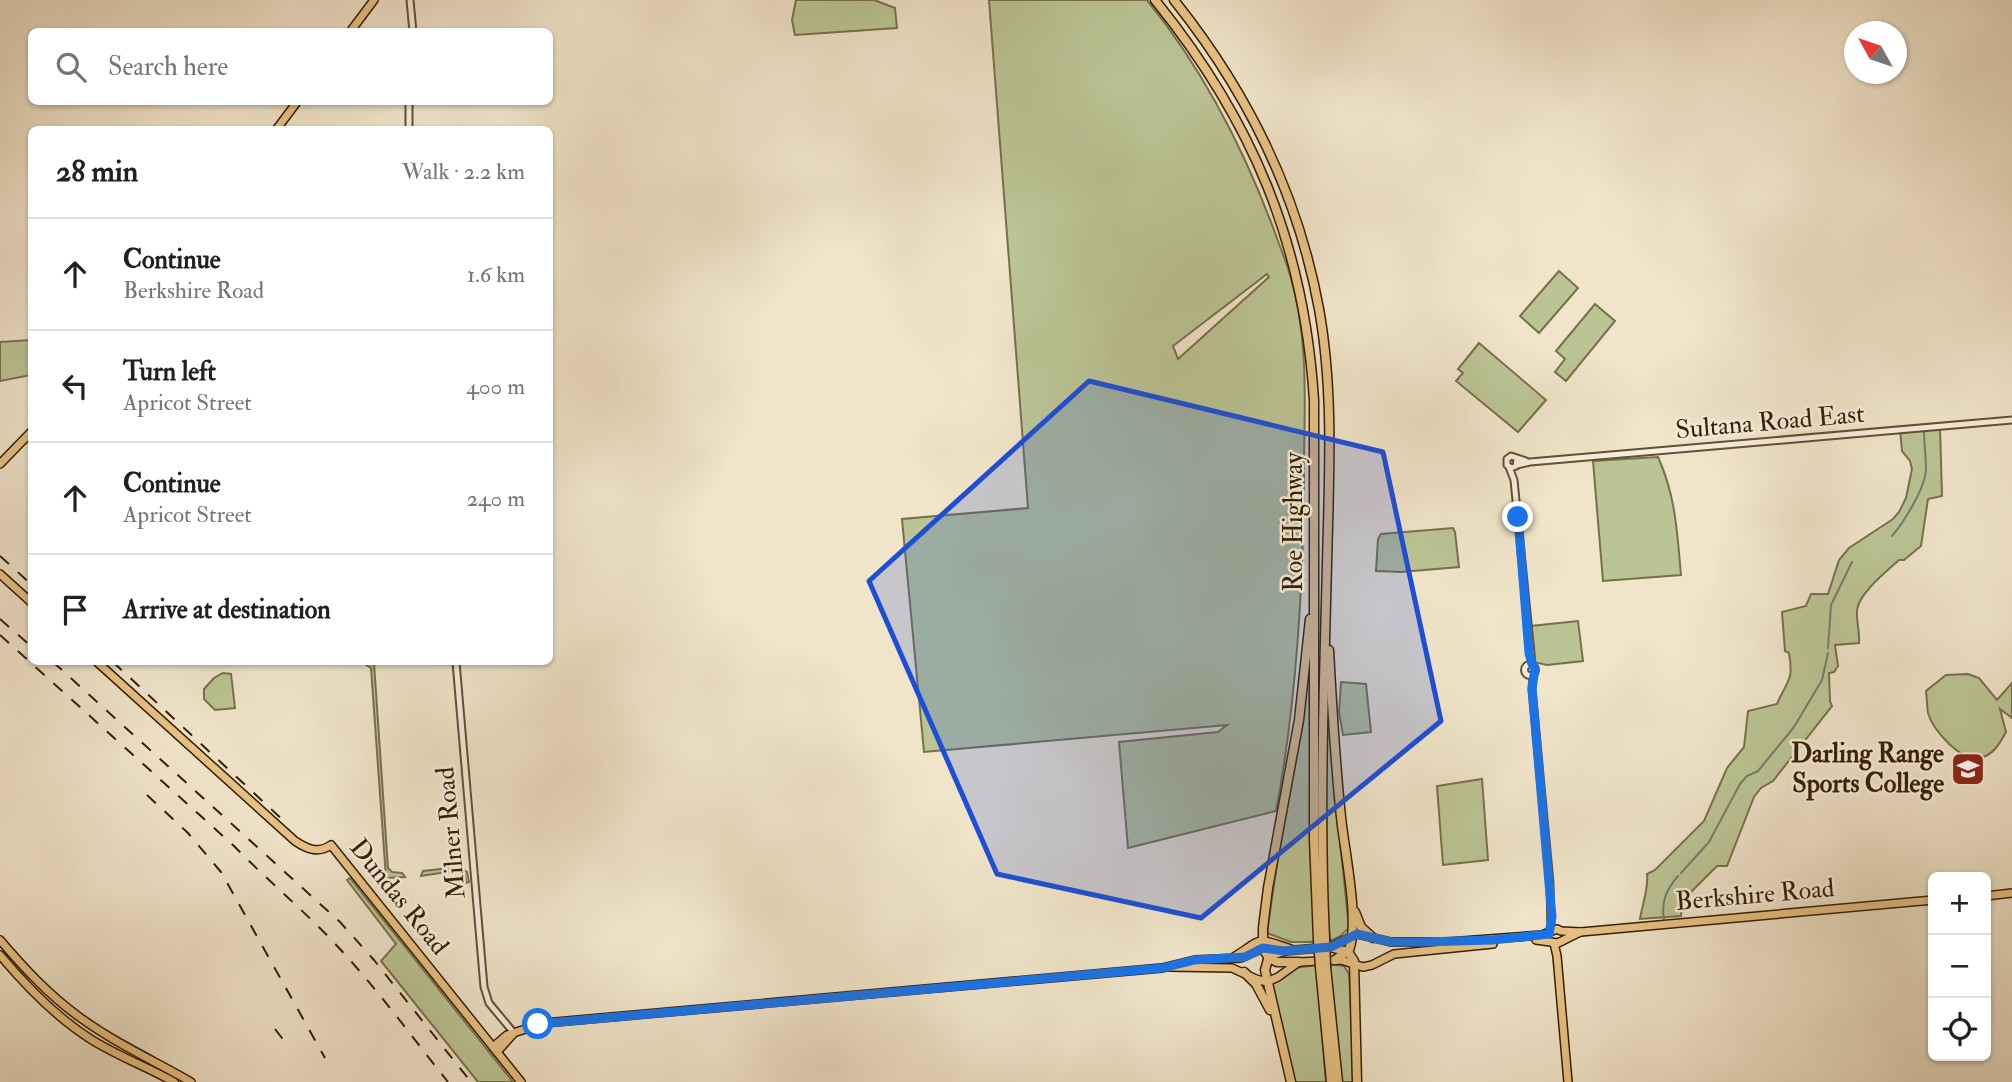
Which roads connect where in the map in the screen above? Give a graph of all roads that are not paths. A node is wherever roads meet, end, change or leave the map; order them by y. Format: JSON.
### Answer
{"nodes":[{"id":1,"x":374,"y":0,"type":"edge"},
{"id":2,"x":410,"y":0,"type":"edge"},
{"id":3,"x":1155,"y":0,"type":"edge"},
{"id":4,"x":1174,"y":0,"type":"edge"},
{"id":5,"x":353,"y":28,"type":"edge"},
{"id":6,"x":413,"y":28,"type":"edge"},
{"id":7,"x":295,"y":105,"type":"edge"},
{"id":8,"x":409,"y":105,"type":"edge"},
{"id":9,"x":279,"y":126,"type":"edge"},
{"id":10,"x":409,"y":126,"type":"edge"},
{"id":11,"x":2012,"y":420,"type":"edge"},
{"id":12,"x":28,"y":435,"type":"edge"},
{"id":13,"x":0,"y":464,"type":"edge"},
{"id":14,"x":0,"y":574,"type":"edge"},
{"id":15,"x":1315,"y":585,"type":"junction"},
{"id":16,"x":28,"y":599,"type":"edge"},
{"id":17,"x":1326,"y":599,"type":"junction"},
{"id":18,"x":100,"y":665,"type":"edge"},
{"id":19,"x":456,"y":665,"type":"edge"},
{"id":20,"x":2012,"y":893,"type":"edge"},
{"id":21,"x":1991,"y":895,"type":"edge"},
{"id":22,"x":1928,"y":900,"type":"edge"},
{"id":23,"x":1351,"y":901,"type":"junction"},
{"id":24,"x":1352,"y":936,"type":"junction"},
{"id":25,"x":1556,"y":936,"type":"junction"},
{"id":26,"x":1373,"y":938,"type":"junction"},
{"id":27,"x":0,"y":940,"type":"edge"},
{"id":28,"x":1324,"y":942,"type":"junction"},
{"id":29,"x":1260,"y":943,"type":"junction"},
{"id":30,"x":1296,"y":950,"type":"junction"},
{"id":31,"x":1284,"y":951,"type":"junction"},
{"id":32,"x":1348,"y":952,"type":"junction"},
{"id":33,"x":0,"y":955,"type":"edge"},
{"id":34,"x":1268,"y":958,"type":"junction"},
{"id":35,"x":1335,"y":960,"type":"junction"},
{"id":36,"x":1299,"y":962,"type":"junction"},
{"id":37,"x":1358,"y":966,"type":"junction"},
{"id":38,"x":1165,"y":967,"type":"junction"},
{"id":39,"x":1323,"y":967,"type":"junction"},
{"id":40,"x":1244,"y":972,"type":"junction"},
{"id":41,"x":1267,"y":982,"type":"junction"},
{"id":42,"x":1275,"y":1018,"type":"junction"},
{"id":43,"x":514,"y":1033,"type":"junction"},
{"id":44,"x":495,"y":1049,"type":"junction"},
{"id":45,"x":174,"y":1082,"type":"edge"},
{"id":46,"x":191,"y":1082,"type":"edge"},
{"id":47,"x":521,"y":1082,"type":"edge"},
{"id":48,"x":1291,"y":1082,"type":"edge"},
{"id":49,"x":1331,"y":1082,"type":"edge"},
{"id":50,"x":1338,"y":1082,"type":"edge"},
{"id":51,"x":1357,"y":1082,"type":"edge"},
{"id":52,"x":1568,"y":1082,"type":"edge"}],
"edges":[{"from":1,"to":5,"type":"main road"},
{"from":2,"to":6,"type":"street"},
{"from":3,"to":15,"type":"highway","name":"Roe Highway"},
{"from":4,"to":17,"type":"highway","name":"Roe Highway"},
{"from":7,"to":9,"type":"main road"},
{"from":8,"to":10,"type":"street"},
{"from":11,"to":25,"type":"street","name":"Sultana Road East"},
{"from":12,"to":13,"type":"main road"},
{"from":14,"to":16,"type":"main road"},
{"from":15,"to":28,"type":"highway","name":"Roe Highway"},
{"from":15,"to":29,"type":"highway"},
{"from":17,"to":23,"type":"highway"},
{"from":17,"to":28,"type":"highway","name":"Roe Highway"},
{"from":18,"to":44,"type":"main road","name":"Dundas Road"},
{"from":19,"to":43,"type":"street","name":"Milner Road"},
{"from":20,"to":21,"type":"main road"},
{"from":22,"to":25,"type":"main road","name":"Berkshire Road"},
{"from":23,"to":24,"type":"highway"},
{"from":23,"to":26,"type":"highway"},
{"from":24,"to":26,"type":"main road","name":"Berkshire Road"},
{"from":24,"to":28,"type":"main road"},
{"from":24,"to":32,"type":"highway"},
{"from":25,"to":26,"type":"main road","name":"Berkshire Road"},
{"from":25,"to":37,"type":"main road","name":"Berkshire Road"},
{"from":25,"to":52,"type":"main road"},
{"from":27,"to":46,"type":"main road"},
{"from":28,"to":30,"type":"main road"},
{"from":28,"to":32,"type":"highway"},
{"from":28,"to":39,"type":"highway","name":"Roe Highway","bridge":true},
{"from":29,"to":30,"type":"main road"},
{"from":29,"to":31,"type":"main road"},
{"from":29,"to":34,"type":"highway"},
{"from":29,"to":38,"type":"main road"},
{"from":30,"to":31,"type":"main road"},
{"from":31,"to":34,"type":"highway"},
{"from":32,"to":35,"type":"highway"},
{"from":32,"to":37,"type":"highway"},
{"from":33,"to":45,"type":"main road"},
{"from":34,"to":36,"type":"highway"},
{"from":34,"to":41,"type":"highway"},
{"from":35,"to":36,"type":"main road"},
{"from":35,"to":37,"type":"main road"},
{"from":36,"to":41,"type":"main road"},
{"from":37,"to":51,"type":"highway"},
{"from":38,"to":40,"type":"main road"},
{"from":38,"to":43,"type":"main road"},
{"from":39,"to":49,"type":"highway","name":"Roe Highway"},
{"from":39,"to":50,"type":"highway","name":"Roe Highway"},
{"from":40,"to":41,"type":"main road"},
{"from":40,"to":42,"type":"highway"},
{"from":41,"to":42,"type":"highway"},
{"from":42,"to":48,"type":"highway"},
{"from":43,"to":44,"type":"main road"},
{"from":44,"to":47,"type":"main road","name":"Dundas Road"}]}
